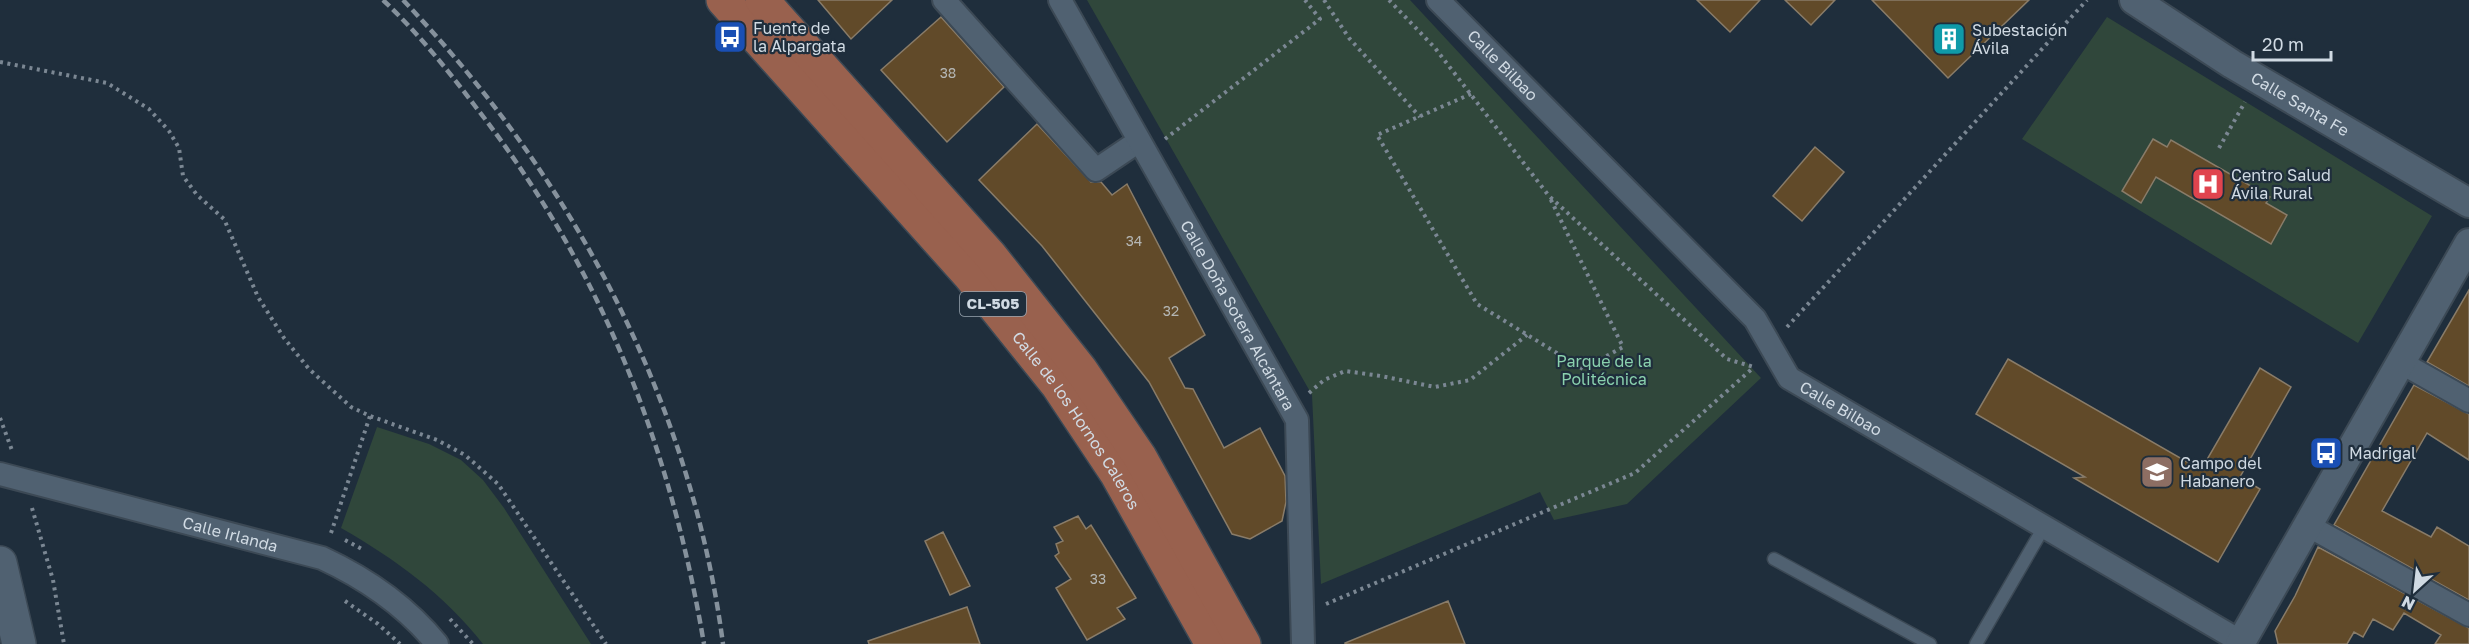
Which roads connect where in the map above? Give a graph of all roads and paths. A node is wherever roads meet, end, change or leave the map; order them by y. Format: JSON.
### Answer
{"nodes":[{"id":1,"x":723,"y":0,"type":"edge"},
{"id":2,"x":762,"y":0,"type":"edge"},
{"id":3,"x":944,"y":0,"type":"edge"},
{"id":4,"x":1060,"y":0,"type":"edge"},
{"id":5,"x":1305,"y":0,"type":"edge"},
{"id":6,"x":1324,"y":0,"type":"edge"},
{"id":7,"x":1389,"y":0,"type":"edge"},
{"id":8,"x":1438,"y":0,"type":"edge"},
{"id":9,"x":2087,"y":0,"type":"edge"},
{"id":10,"x":2134,"y":0,"type":"edge"},
{"id":11,"x":0,"y":62,"type":"edge"},
{"id":12,"x":2258,"y":79,"type":"junction"},
{"id":13,"x":1471,"y":94,"type":"junction"},
{"id":14,"x":1420,"y":117,"type":"junction"},
{"id":15,"x":1150,"y":142,"type":"junction"},
{"id":16,"x":2219,"y":148,"type":"dead end"},
{"id":17,"x":1549,"y":196,"type":"junction"},
{"id":18,"x":2469,"y":203,"type":"edge"},
{"id":19,"x":2469,"y":243,"type":"edge"},
{"id":20,"x":1527,"y":335,"type":"junction"},
{"id":21,"x":1770,"y":345,"type":"junction"},
{"id":22,"x":2400,"y":362,"type":"junction"},
{"id":23,"x":1754,"y":367,"type":"junction"},
{"id":24,"x":1789,"y":378,"type":"junction"},
{"id":25,"x":1306,"y":399,"type":"dead end"},
{"id":26,"x":2469,"y":401,"type":"edge"},
{"id":27,"x":370,"y":416,"type":"junction"},
{"id":28,"x":0,"y":418,"type":"edge"},
{"id":29,"x":14,"y":456,"type":"dead end"},
{"id":30,"x":0,"y":474,"type":"edge"},
{"id":31,"x":35,"y":498,"type":"dead end"},
{"id":32,"x":32,"y":510,"type":"junction"},
{"id":33,"x":43,"y":513,"type":"dead end"},
{"id":34,"x":2307,"y":525,"type":"junction"},
{"id":35,"x":2044,"y":527,"type":"junction"},
{"id":36,"x":331,"y":533,"type":"dead end"},
{"id":37,"x":1774,"y":559,"type":"dead end"},
{"id":38,"x":0,"y":563,"type":"edge"},
{"id":39,"x":340,"y":597,"type":"dead end"},
{"id":40,"x":1304,"y":613,"type":"junction"},
{"id":41,"x":2469,"y":615,"type":"edge"},
{"id":42,"x":2242,"y":643,"type":"edge"},
{"id":43,"x":19,"y":644,"type":"edge"},
{"id":44,"x":64,"y":644,"type":"edge"},
{"id":45,"x":400,"y":644,"type":"edge"},
{"id":46,"x":437,"y":644,"type":"edge"},
{"id":47,"x":606,"y":644,"type":"edge"},
{"id":48,"x":1212,"y":644,"type":"edge"},
{"id":49,"x":1244,"y":644,"type":"edge"},
{"id":50,"x":1303,"y":644,"type":"edge"},
{"id":51,"x":1930,"y":644,"type":"edge"},
{"id":52,"x":1976,"y":644,"type":"edge"}],
"edges":[{"from":1,"to":48,"type":"main road","name":"Calle de los Hornos Caleros","number":"CL-505"},
{"from":2,"to":49,"type":"main road","name":"Calle de los Hornos Caleros","number":"CL-505"},
{"from":3,"to":15,"type":"street"},
{"from":4,"to":15,"type":"street","name":"Calle Doña Sotera Alcántara"},
{"from":5,"to":15,"type":"path"},
{"from":6,"to":14,"type":"path"},
{"from":7,"to":13,"type":"path"},
{"from":8,"to":21,"type":"street","name":"Calle Bilbao"},
{"from":9,"to":21,"type":"path"},
{"from":10,"to":12,"type":"street","name":"Calle Santa Fe"},
{"from":11,"to":27,"type":"path"},
{"from":12,"to":16,"type":"path"},
{"from":12,"to":18,"type":"street","name":"Calle Santa Fe"},
{"from":13,"to":14,"type":"path"},
{"from":13,"to":17,"type":"path"},
{"from":14,"to":20,"type":"path"},
{"from":15,"to":40,"type":"street","name":"Calle Doña Sotera Alcántara"},
{"from":17,"to":20,"type":"path"},
{"from":17,"to":23,"type":"path"},
{"from":19,"to":22,"type":"street"},
{"from":20,"to":25,"type":"path"},
{"from":21,"to":24,"type":"street","name":"Calle Bilbao"},
{"from":22,"to":26,"type":"street"},
{"from":22,"to":34,"type":"street"},
{"from":23,"to":24,"type":"path"},
{"from":23,"to":40,"type":"path"},
{"from":24,"to":35,"type":"street","name":"Calle Bilbao"},
{"from":27,"to":36,"type":"path"},
{"from":27,"to":47,"type":"path"},
{"from":28,"to":29,"type":"path"},
{"from":30,"to":46,"type":"street","name":"Calle Irlanda"},
{"from":31,"to":32,"type":"path"},
{"from":32,"to":33,"type":"path"},
{"from":32,"to":44,"type":"path"},
{"from":34,"to":41,"type":"street"},
{"from":34,"to":42,"type":"street"},
{"from":35,"to":42,"type":"street","name":"Calle Bilbao"},
{"from":35,"to":52,"type":"lane"},
{"from":37,"to":51,"type":"lane"},
{"from":38,"to":43,"type":"main road"},
{"from":39,"to":45,"type":"path"},
{"from":40,"to":50,"type":"street","name":"Calle Doña Sotera Alcántara"}]}
